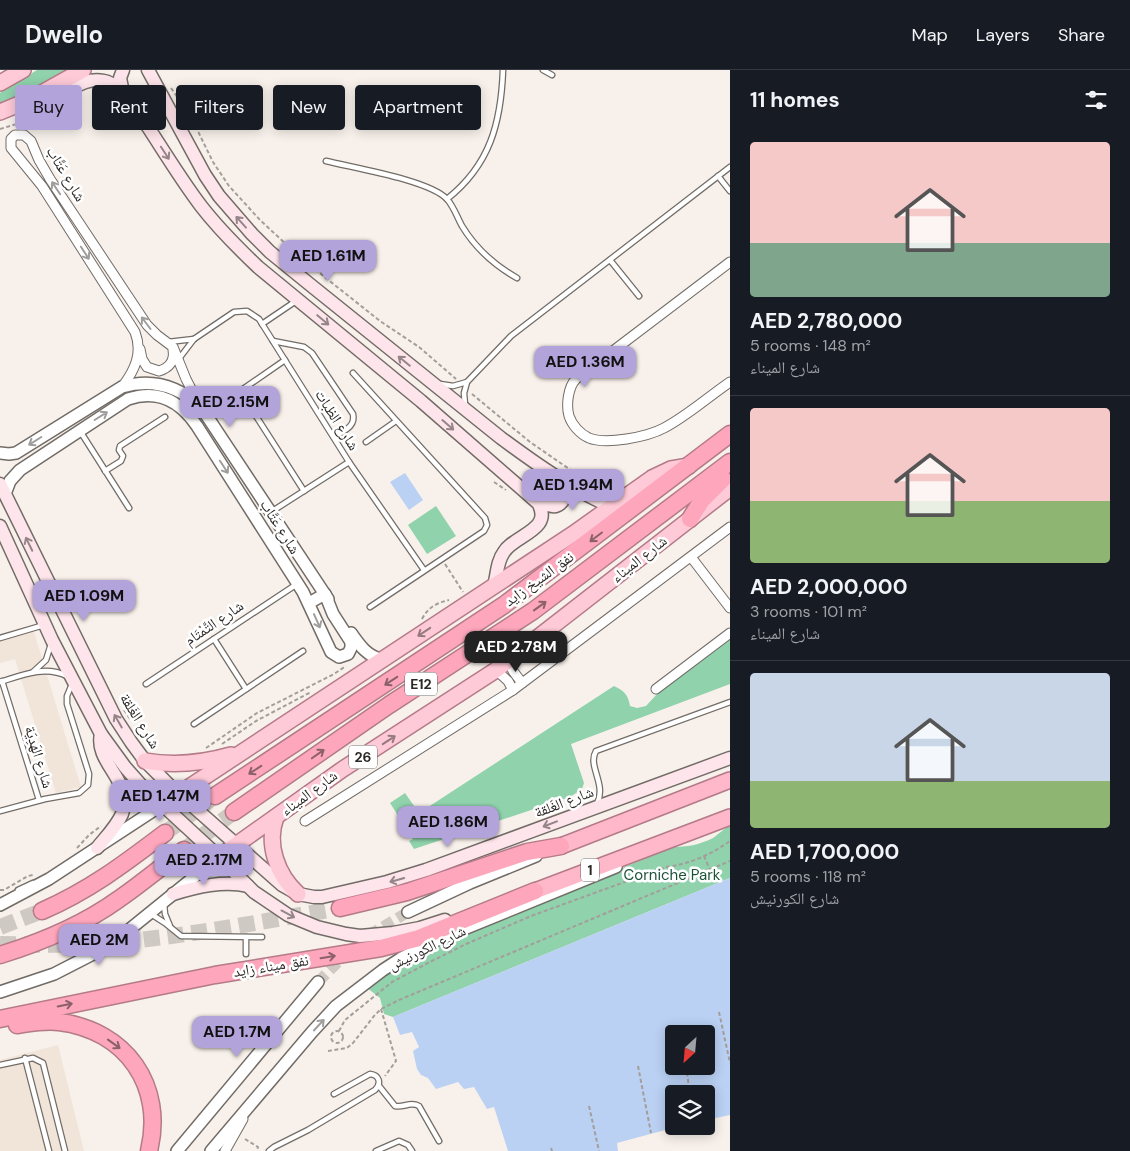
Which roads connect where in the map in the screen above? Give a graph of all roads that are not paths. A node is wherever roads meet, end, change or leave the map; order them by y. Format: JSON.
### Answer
{"nodes":[{"id":1,"x":24,"y":70,"type":"edge"},
{"id":2,"x":84,"y":70,"type":"edge"},
{"id":3,"x":123,"y":70,"type":"edge"},
{"id":4,"x":143,"y":70,"type":"edge"},
{"id":5,"x":148,"y":70,"type":"edge"},
{"id":6,"x":503,"y":70,"type":"edge"},
{"id":7,"x":543,"y":70,"type":"edge"},
{"id":8,"x":552,"y":75,"type":"dead end"},
{"id":9,"x":0,"y":83,"type":"edge"},
{"id":10,"x":57,"y":85,"type":"edge"},
{"id":11,"x":77,"y":85,"type":"edge"},
{"id":12,"x":113,"y":85,"type":"edge"},
{"id":13,"x":122,"y":85,"type":"edge"},
{"id":14,"x":151,"y":85,"type":"edge"},
{"id":15,"x":161,"y":85,"type":"edge"},
{"id":16,"x":166,"y":93,"type":"edge"},
{"id":17,"x":15,"y":106,"type":"edge"},
{"id":18,"x":0,"y":112,"type":"edge"},
{"id":19,"x":150,"y":130,"type":"edge"},
{"id":20,"x":326,"y":161,"type":"dead end"},
{"id":21,"x":730,"y":167,"type":"edge"},
{"id":22,"x":718,"y":176,"type":"junction"},
{"id":23,"x":730,"y":191,"type":"edge"},
{"id":24,"x":447,"y":199,"type":"junction"},
{"id":25,"x":610,"y":260,"type":"junction"},
{"id":26,"x":730,"y":262,"type":"edge"},
{"id":27,"x":517,"y":278,"type":"dead end"},
{"id":28,"x":313,"y":287,"type":"junction"},
{"id":29,"x":639,"y":296,"type":"dead end"},
{"id":30,"x":299,"y":300,"type":"junction"},
{"id":31,"x":262,"y":324,"type":"junction"},
{"id":32,"x":194,"y":339,"type":"junction"},
{"id":33,"x":273,"y":341,"type":"junction"},
{"id":34,"x":170,"y":345,"type":"junction"},
{"id":35,"x":139,"y":346,"type":"junction"},
{"id":36,"x":178,"y":360,"type":"junction"},
{"id":37,"x":285,"y":360,"type":"junction"},
{"id":38,"x":353,"y":373,"type":"dead end"},
{"id":39,"x":428,"y":381,"type":"junction"},
{"id":40,"x":468,"y":382,"type":"junction"},
{"id":41,"x":730,"y":382,"type":"edge"},
{"id":42,"x":122,"y":387,"type":"junction"},
{"id":43,"x":240,"y":391,"type":"junction"},
{"id":44,"x":200,"y":406,"type":"junction"},
{"id":45,"x":465,"y":409,"type":"junction"},
{"id":46,"x":214,"y":414,"type":"junction"},
{"id":47,"x":165,"y":418,"type":"dead end"},
{"id":48,"x":396,"y":421,"type":"junction"},
{"id":49,"x":79,"y":430,"type":"junction"},
{"id":50,"x":730,"y":434,"type":"edge"},
{"id":51,"x":334,"y":437,"type":"junction"},
{"id":52,"x":366,"y":442,"type":"dead end"},
{"id":53,"x":0,"y":453,"type":"edge"},
{"id":54,"x":349,"y":462,"type":"junction"},
{"id":55,"x":730,"y":462,"type":"edge"},
{"id":56,"x":540,"y":465,"type":"junction"},
{"id":57,"x":690,"y":466,"type":"junction"},
{"id":58,"x":106,"y":471,"type":"junction"},
{"id":59,"x":730,"y":473,"type":"edge"},
{"id":60,"x":511,"y":487,"type":"junction"},
{"id":61,"x":730,"y":488,"type":"edge"},
{"id":62,"x":2,"y":489,"type":"edge"},
{"id":63,"x":304,"y":491,"type":"junction"},
{"id":64,"x":612,"y":507,"type":"junction"},
{"id":65,"x":130,"y":508,"type":"dead end"},
{"id":66,"x":270,"y":513,"type":"junction"},
{"id":67,"x":690,"y":519,"type":"junction"},
{"id":68,"x":0,"y":526,"type":"edge"},
{"id":69,"x":730,"y":527,"type":"edge"},
{"id":70,"x":691,"y":557,"type":"junction"},
{"id":71,"x":424,"y":570,"type":"junction"},
{"id":72,"x":297,"y":583,"type":"junction"},
{"id":73,"x":494,"y":586,"type":"junction"},
{"id":74,"x":325,"y":594,"type":"junction"},
{"id":75,"x":308,"y":603,"type":"junction"},
{"id":76,"x":370,"y":607,"type":"dead end"},
{"id":77,"x":730,"y":608,"type":"edge"},
{"id":78,"x":45,"y":625,"type":"junction"},
{"id":79,"x":730,"y":633,"type":"edge"},
{"id":80,"x":0,"y":638,"type":"edge"},
{"id":81,"x":214,"y":639,"type":"junction"},
{"id":82,"x":52,"y":640,"type":"junction"},
{"id":83,"x":302,"y":651,"type":"dead end"},
{"id":84,"x":383,"y":660,"type":"junction"},
{"id":85,"x":509,"y":660,"type":"junction"},
{"id":86,"x":496,"y":670,"type":"junction"},
{"id":87,"x":31,"y":672,"type":"junction"},
{"id":88,"x":74,"y":679,"type":"junction"},
{"id":89,"x":1,"y":682,"type":"edge"},
{"id":90,"x":146,"y":684,"type":"dead end"},
{"id":91,"x":522,"y":684,"type":"junction"},
{"id":92,"x":246,"y":689,"type":"junction"},
{"id":93,"x":656,"y":689,"type":"dead end"},
{"id":94,"x":513,"y":690,"type":"junction"},
{"id":95,"x":730,"y":702,"type":"edge"},
{"id":96,"x":194,"y":724,"type":"dead end"},
{"id":97,"x":101,"y":734,"type":"junction"},
{"id":98,"x":247,"y":749,"type":"junction"},
{"id":99,"x":730,"y":758,"type":"edge"},
{"id":100,"x":145,"y":761,"type":"junction"},
{"id":101,"x":730,"y":780,"type":"edge"},
{"id":102,"x":174,"y":789,"type":"junction"},
{"id":103,"x":215,"y":796,"type":"tunnel mouth"},
{"id":104,"x":40,"y":800,"type":"junction"},
{"id":105,"x":157,"y":801,"type":"junction"},
{"id":106,"x":595,"y":807,"type":"junction"},
{"id":107,"x":0,"y":811,"type":"edge"},
{"id":108,"x":234,"y":812,"type":"tunnel mouth"},
{"id":109,"x":276,"y":817,"type":"junction"},
{"id":110,"x":730,"y":817,"type":"edge"},
{"id":111,"x":305,"y":821,"type":"dead end"},
{"id":112,"x":165,"y":833,"type":"tunnel mouth"},
{"id":113,"x":561,"y":846,"type":"junction"},
{"id":114,"x":241,"y":847,"type":"junction"},
{"id":115,"x":97,"y":848,"type":"junction"},
{"id":116,"x":184,"y":850,"type":"tunnel mouth"},
{"id":117,"x":646,"y":850,"type":"junction"},
{"id":118,"x":223,"y":861,"type":"junction"},
{"id":119,"x":49,"y":879,"type":"junction"},
{"id":120,"x":248,"y":886,"type":"junction"},
{"id":121,"x":535,"y":891,"type":"junction"},
{"id":122,"x":298,"y":894,"type":"junction"},
{"id":123,"x":168,"y":897,"type":"junction"},
{"id":124,"x":0,"y":898,"type":"edge"},
{"id":125,"x":0,"y":905,"type":"edge"},
{"id":126,"x":340,"y":908,"type":"tunnel mouth"},
{"id":127,"x":42,"y":911,"type":"tunnel mouth"},
{"id":128,"x":408,"y":912,"type":"tunnel mouth"},
{"id":129,"x":149,"y":913,"type":"junction"},
{"id":130,"x":170,"y":927,"type":"junction"},
{"id":131,"x":246,"y":937,"type":"junction"},
{"id":132,"x":262,"y":938,"type":"dead end"},
{"id":133,"x":246,"y":954,"type":"dead end"},
{"id":134,"x":0,"y":955,"type":"edge"},
{"id":135,"x":318,"y":982,"type":"tunnel mouth"},
{"id":136,"x":0,"y":992,"type":"edge"},
{"id":137,"x":0,"y":1018,"type":"edge"},
{"id":138,"x":0,"y":1027,"type":"edge"},
{"id":139,"x":26,"y":1058,"type":"junction"},
{"id":140,"x":0,"y":1065,"type":"edge"},
{"id":141,"x":379,"y":1084,"type":"junction"},
{"id":142,"x":334,"y":1094,"type":"dead end"},
{"id":143,"x":252,"y":1102,"type":"junction"},
{"id":144,"x":438,"y":1141,"type":"dead end"},
{"id":145,"x":49,"y":1151,"type":"edge"},
{"id":146,"x":65,"y":1151,"type":"edge"},
{"id":147,"x":149,"y":1151,"type":"edge"},
{"id":148,"x":177,"y":1151,"type":"edge"},
{"id":149,"x":211,"y":1151,"type":"edge"},
{"id":150,"x":225,"y":1151,"type":"edge"},
{"id":151,"x":270,"y":1151,"type":"edge"},
{"id":152,"x":376,"y":1151,"type":"edge"},
{"id":153,"x":412,"y":1151,"type":"edge"}],
"edges":[{"from":1,"to":9,"type":"main road"},
{"from":2,"to":10,"type":"main road"},
{"from":3,"to":13,"type":"main road"},
{"from":4,"to":14,"type":"main road"},
{"from":5,"to":15,"type":"main road"},
{"from":6,"to":24,"type":"lane"},
{"from":7,"to":8,"type":"lane"},
{"from":11,"to":12,"type":"main road"},
{"from":28,"to":16,"type":"main road","one_way":true},
{"from":17,"to":18,"type":"main road"},
{"from":19,"to":30,"type":"main road","one_way":true},
{"from":20,"to":24,"type":"lane"},
{"from":21,"to":22,"type":"lane"},
{"from":22,"to":23,"type":"lane"},
{"from":22,"to":25,"type":"lane"},
{"from":24,"to":27,"type":"lane"},
{"from":25,"to":29,"type":"lane"},
{"from":25,"to":40,"type":"lane"},
{"from":26,"to":41,"type":"street"},
{"from":28,"to":30,"type":"main road"},
{"from":39,"to":28,"type":"main road","one_way":true},
{"from":30,"to":31,"type":"lane"},
{"from":30,"to":60,"type":"main road","one_way":true},
{"from":31,"to":32,"type":"lane","name":"شارع الظبات"},
{"from":31,"to":33,"type":"lane","name":"شارع الظبات"},
{"from":32,"to":34,"type":"lane","name":"شارع الظبات"},
{"from":32,"to":36,"type":"lane","name":"شارع الظبات"},
{"from":33,"to":37,"type":"lane","name":"شارع الظبات"},
{"from":33,"to":51,"type":"lane"},
{"from":34,"to":35,"type":"street"},
{"from":34,"to":35,"type":"street","name":"شارع عَتَّاب","one_way":true},
{"from":34,"to":36,"type":"street","name":"شارع عَتَّاب"},
{"from":35,"to":42,"type":"street","name":"شارع عَتَّاب"},
{"from":36,"to":44,"type":"street","name":"شارع عَتَّاب"},
{"from":37,"to":43,"type":"lane"},
{"from":37,"to":51,"type":"lane","name":"شارع الظبات"},
{"from":38,"to":48,"type":"lane"},
{"from":39,"to":40,"type":"lane"},
{"from":39,"to":45,"type":"main road"},
{"from":40,"to":45,"type":"lane"},
{"from":42,"to":44,"type":"street","name":"شارع عَتَّاب"},
{"from":42,"to":53,"type":"street","name":"شارع عَتَّاب","one_way":true},
{"from":43,"to":46,"type":"lane"},
{"from":43,"to":63,"type":"lane"},
{"from":44,"to":46,"type":"street","name":"شارع عَتَّاب"},
{"from":45,"to":56,"type":"main road"},
{"from":46,"to":66,"type":"street","name":"شارع عَتَّاب"},
{"from":47,"to":58,"type":"lane"},
{"from":48,"to":52,"type":"lane"},
{"from":48,"to":71,"type":"lane"},
{"from":49,"to":58,"type":"lane"},
{"from":49,"to":62,"type":"street","name":"شارع عَتَّاب"},
{"from":49,"to":72,"type":"street","name":"شارع عَتَّاب","one_way":true},
{"from":50,"to":57,"type":"highway","name":"نفق الشيخ زايد","number":"E12"},
{"from":51,"to":54,"type":"lane","name":"شارع الظبات"},
{"from":54,"to":63,"type":"lane"},
{"from":54,"to":71,"type":"lane","name":"شارع الظبات"},
{"from":108,"to":55,"type":"highway","name":"نفق الشيخ زايد","number":"E12","one_way":true},
{"from":56,"to":60,"type":"main road"},
{"from":56,"to":64,"type":"main road"},
{"from":57,"to":64,"type":"main road"},
{"from":57,"to":103,"type":"highway","name":"نفق الشيخ زايد","number":"E12","one_way":true},
{"from":58,"to":65,"type":"lane"},
{"from":59,"to":67,"type":"highway"},
{"from":60,"to":73,"type":"main road"},
{"from":61,"to":67,"type":"main road","name":"شارع الميناء","number":"26"},
{"from":100,"to":62,"type":"main road","name":"شارع الغَلقة","one_way":true},
{"from":63,"to":66,"type":"lane"},
{"from":64,"to":73,"type":"main road"},
{"from":66,"to":74,"type":"street","name":"شارع عَتَّاب"},
{"from":67,"to":85,"type":"main road","name":"شارع الميناء","number":"26"},
{"from":68,"to":78,"type":"main road"},
{"from":69,"to":70,"type":"street"},
{"from":70,"to":77,"type":"street"},
{"from":70,"to":91,"type":"street"},
{"from":71,"to":76,"type":"lane"},
{"from":72,"to":75,"type":"street","name":"شارع عَتَّاب"},
{"from":72,"to":81,"type":"lane","name":"شارع التَّمْتَام"},
{"from":73,"to":84,"type":"main road","one_way":true},
{"from":74,"to":75,"type":"street"},
{"from":75,"to":74,"type":"street","name":"شارع عَتَّاب","one_way":true},
{"from":74,"to":84,"type":"street","name":"شارع عَتَّاب"},
{"from":78,"to":80,"type":"lane"},
{"from":78,"to":82,"type":"main road"},
{"from":79,"to":93,"type":"street"},
{"from":81,"to":90,"type":"lane","name":"شارع التَّمْتَام"},
{"from":81,"to":92,"type":"lane"},
{"from":82,"to":87,"type":"lane"},
{"from":82,"to":88,"type":"main road"},
{"from":83,"to":92,"type":"lane"},
{"from":84,"to":98,"type":"main road"},
{"from":85,"to":86,"type":"main road","name":"شارع الميناء","number":"26"},
{"from":85,"to":91,"type":"street"},
{"from":86,"to":94,"type":"street"},
{"from":109,"to":86,"type":"main road","name":"شارع الميناء","number":"26","one_way":true},
{"from":87,"to":88,"type":"lane"},
{"from":87,"to":89,"type":"lane"},
{"from":88,"to":97,"type":"main road"},
{"from":88,"to":104,"type":"lane"},
{"from":89,"to":104,"type":"lane","name":"شارع الهَدِيَة"},
{"from":91,"to":94,"type":"street"},
{"from":92,"to":96,"type":"lane"},
{"from":94,"to":111,"type":"street"},
{"from":95,"to":106,"type":"lane"},
{"from":97,"to":105,"type":"main road"},
{"from":97,"to":115,"type":"main road"},
{"from":98,"to":100,"type":"main road"},
{"from":98,"to":102,"type":"main road"},
{"from":99,"to":106,"type":"main road","name":"شارع الغَلقة"},
{"from":100,"to":102,"type":"main road","name":"شارع الغَلقة"},
{"from":101,"to":113,"type":"highway"},
{"from":102,"to":105,"type":"main road"},
{"from":102,"to":114,"type":"main road","name":"شارع الغَلقة"},
{"from":104,"to":107,"type":"lane","name":"شارع الهَدِيَة"},
{"from":105,"to":115,"type":"street"},
{"from":105,"to":118,"type":"main road"},
{"from":106,"to":122,"type":"main road","name":"شارع الغَلقة","one_way":true},
{"from":109,"to":114,"type":"main road","name":"شارع الميناء","number":"26"},
{"from":109,"to":122,"type":"main road"},
{"from":110,"to":117,"type":"highway","name":"شارع الكورنيش","number":"1"},
{"from":112,"to":127,"type":"highway"},
{"from":113,"to":126,"type":"highway"},
{"from":113,"to":128,"type":"street"},
{"from":114,"to":118,"type":"main road","name":"شارع الميناء","number":"26"},
{"from":114,"to":122,"type":"main road","name":"شارع الغَلقة"},
{"from":115,"to":119,"type":"street"},
{"from":116,"to":134,"type":"highway"},
{"from":117,"to":121,"type":"highway","name":"شارع الكورنيش","number":"1"},
{"from":143,"to":117,"type":"street","name":"شارع الكورنيش","one_way":true},
{"from":118,"to":120,"type":"main road"},
{"from":118,"to":123,"type":"street","name":"شارع الميناء","number":"26"},
{"from":119,"to":124,"type":"lane"},
{"from":119,"to":125,"type":"street"},
{"from":120,"to":121,"type":"main road","one_way":true},
{"from":120,"to":123,"type":"main road"},
{"from":137,"to":121,"type":"highway","name":"نفق ميناء زايد","one_way":true},
{"from":123,"to":129,"type":"street","name":"شارع الميناء","number":"26"},
{"from":123,"to":130,"type":"lane"},
{"from":129,"to":130,"type":"lane"},
{"from":129,"to":136,"type":"street","name":"شارع الميناء","number":"26"},
{"from":130,"to":131,"type":"lane"},
{"from":131,"to":132,"type":"lane"},
{"from":131,"to":133,"type":"lane"},
{"from":135,"to":148,"type":"street"},
{"from":138,"to":147,"type":"highway","one_way":true},
{"from":139,"to":140,"type":"lane"},
{"from":139,"to":145,"type":"lane"},
{"from":139,"to":146,"type":"lane"},
{"from":141,"to":142,"type":"lane"},
{"from":141,"to":144,"type":"lane"},
{"from":141,"to":151,"type":"lane"},
{"from":143,"to":149,"type":"street","name":"شارع الكورنيش"},
{"from":143,"to":150,"type":"street"},
{"from":152,"to":153,"type":"lane"}]}
